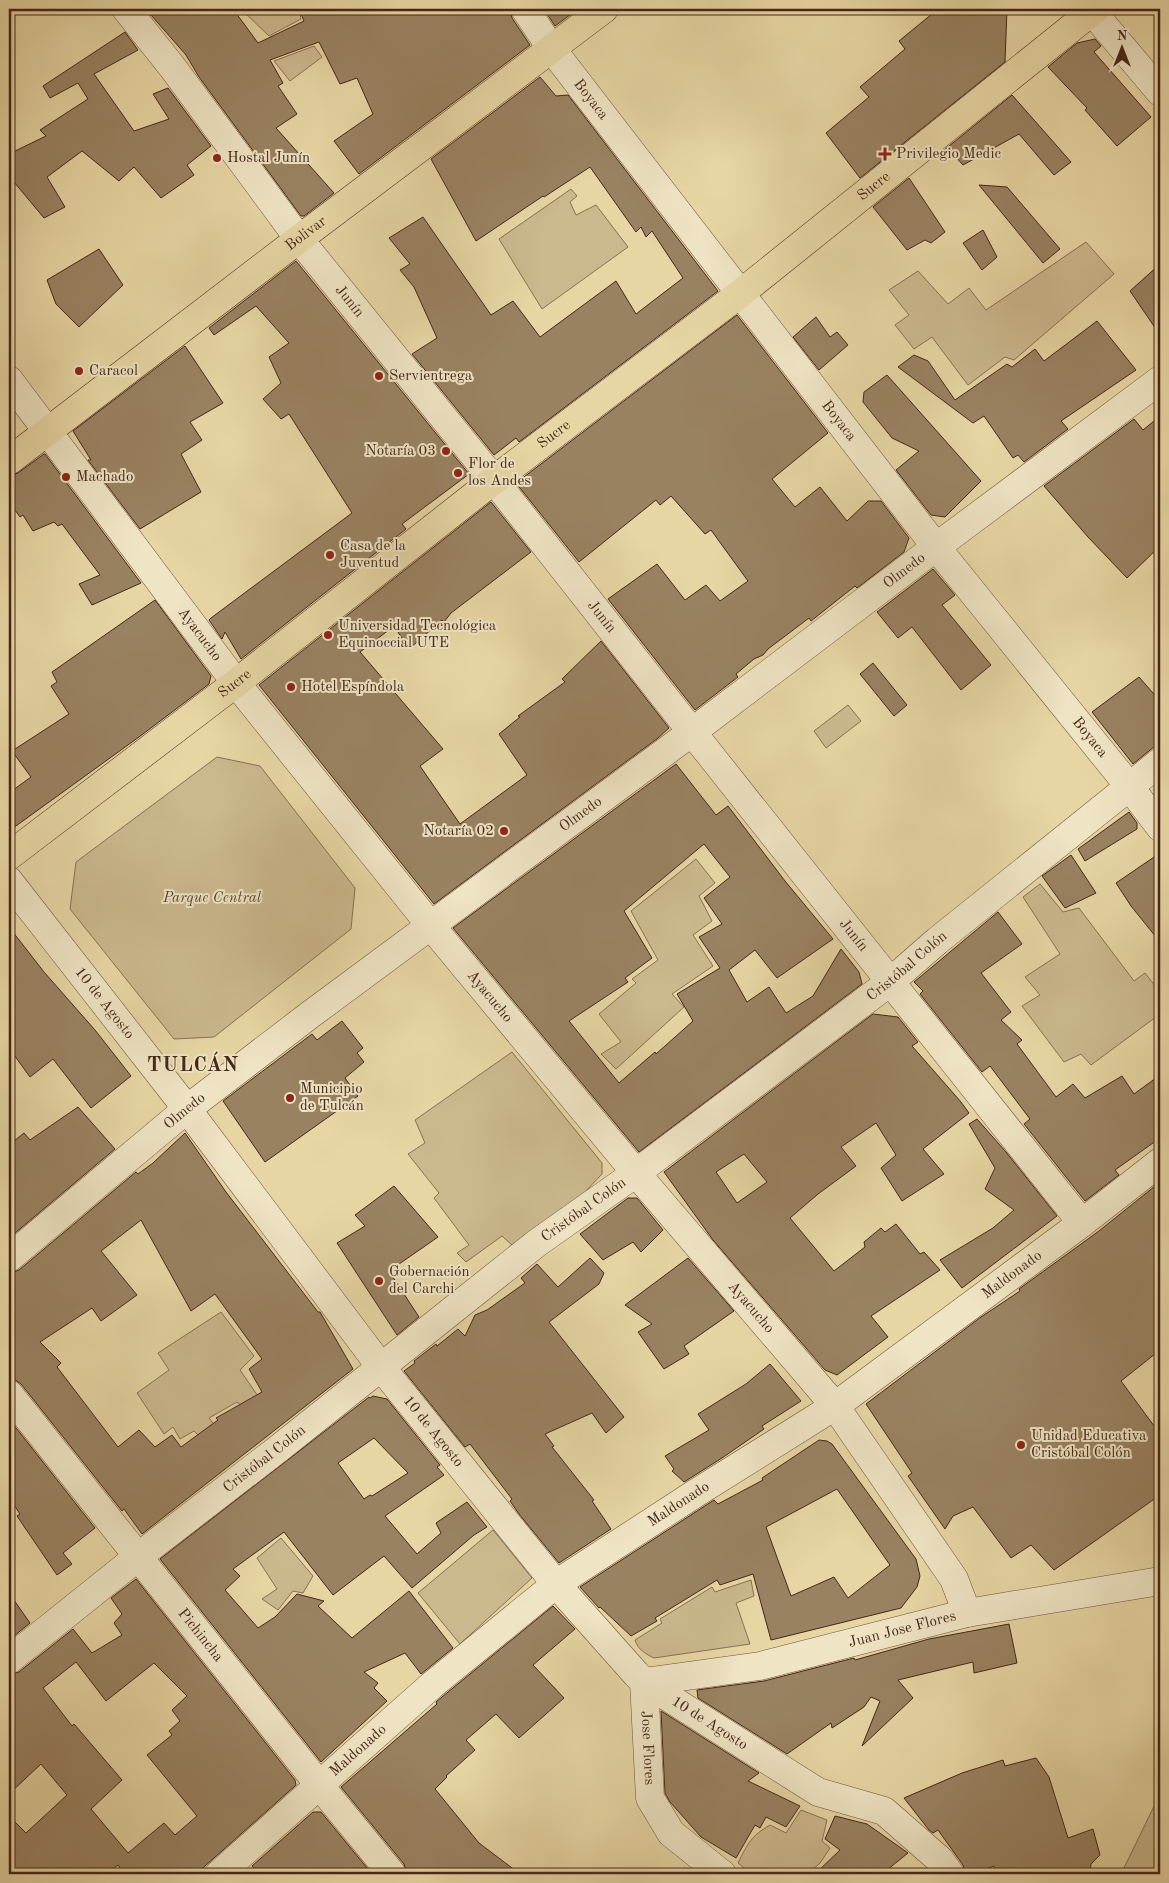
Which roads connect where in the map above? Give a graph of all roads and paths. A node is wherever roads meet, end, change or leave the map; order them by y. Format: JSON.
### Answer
{"nodes":[{"id":1,"x":126,"y":9,"type":"edge"},
{"id":2,"x":525,"y":9,"type":"edge"},
{"id":3,"x":604,"y":9,"type":"edge"},
{"id":4,"x":1092,"y":10,"type":"edge"},
{"id":5,"x":551,"y":48,"type":"junction"},
{"id":6,"x":1160,"y":92,"type":"edge"},
{"id":7,"x":299,"y":238,"type":"junction"},
{"id":8,"x":741,"y":293,"type":"junction"},
{"id":9,"x":9,"y":380,"type":"edge"},
{"id":10,"x":1160,"y":380,"type":"edge"},
{"id":11,"x":47,"y":432,"type":"junction"},
{"id":12,"x":9,"y":461,"type":"edge"},
{"id":13,"x":494,"y":480,"type":"junction"},
{"id":14,"x":936,"y":547,"type":"junction"},
{"id":15,"x":236,"y":683,"type":"junction"},
{"id":16,"x":692,"y":732,"type":"junction"},
{"id":17,"x":1160,"y":762,"type":"edge"},
{"id":18,"x":1129,"y":786,"type":"junction"},
{"id":19,"x":1160,"y":827,"type":"edge"},
{"id":20,"x":9,"y":856,"type":"edge"},
{"id":21,"x":9,"y":881,"type":"edge"},
{"id":22,"x":431,"y":926,"type":"junction"},
{"id":23,"x":890,"y":982,"type":"junction"},
{"id":24,"x":186,"y":1109,"type":"junction"},
{"id":25,"x":1160,"y":1162,"type":"edge"},
{"id":26,"x":636,"y":1173,"type":"junction"},
{"id":27,"x":1082,"y":1222,"type":"junction"},
{"id":28,"x":9,"y":1258,"type":"edge"},
{"id":29,"x":381,"y":1367,"type":"junction"},
{"id":30,"x":9,"y":1394,"type":"edge"},
{"id":31,"x":835,"y":1406,"type":"junction"},
{"id":32,"x":138,"y":1556,"type":"junction"},
{"id":33,"x":1160,"y":1581,"type":"edge"},
{"id":34,"x":556,"y":1584,"type":"junction"},
{"id":35,"x":967,"y":1613,"type":"junction"},
{"id":36,"x":9,"y":1660,"type":"edge"},
{"id":37,"x":644,"y":1682,"type":"junction"},
{"id":38,"x":320,"y":1786,"type":"junction"},
{"id":39,"x":219,"y":1874,"type":"edge"},
{"id":40,"x":392,"y":1874,"type":"edge"},
{"id":41,"x":722,"y":1874,"type":"edge"},
{"id":42,"x":950,"y":1874,"type":"edge"}],
"edges":[{"from":1,"to":7,"type":"street","name":"Junín"},
{"from":2,"to":5,"type":"street","name":"Boyaca"},
{"from":3,"to":5,"type":"main road","name":"Bolivar"},
{"from":4,"to":6,"type":"street"},
{"from":4,"to":8,"type":"main road","name":"Sucre"},
{"from":5,"to":7,"type":"main road","name":"Bolivar"},
{"from":5,"to":8,"type":"street","name":"Boyaca"},
{"from":7,"to":11,"type":"main road","name":"Bolivar"},
{"from":7,"to":13,"type":"street","name":"Junín"},
{"from":8,"to":13,"type":"main road","name":"Sucre"},
{"from":8,"to":14,"type":"street","name":"Boyaca"},
{"from":9,"to":11,"type":"street","name":"Ayacucho"},
{"from":10,"to":14,"type":"street","name":"Olmedo"},
{"from":11,"to":12,"type":"main road","name":"Bolivar"},
{"from":11,"to":15,"type":"street","name":"Ayacucho"},
{"from":13,"to":15,"type":"main road","name":"Sucre"},
{"from":13,"to":16,"type":"street","name":"Junín"},
{"from":14,"to":16,"type":"street","name":"Olmedo"},
{"from":14,"to":18,"type":"street","name":"Boyaca"},
{"from":15,"to":20,"type":"main road","name":"Sucre"},
{"from":15,"to":22,"type":"street","name":"Ayacucho"},
{"from":16,"to":22,"type":"street","name":"Olmedo"},
{"from":16,"to":23,"type":"street","name":"Junín"},
{"from":17,"to":18,"type":"street","name":"Cristóbal Colón"},
{"from":18,"to":19,"type":"street","name":"Boyaca"},
{"from":18,"to":23,"type":"street","name":"Cristóbal Colón"},
{"from":21,"to":24,"type":"street","name":"10 de Agosto"},
{"from":22,"to":24,"type":"street","name":"Olmedo"},
{"from":22,"to":26,"type":"street","name":"Ayacucho"},
{"from":23,"to":26,"type":"street","name":"Cristóbal Colón"},
{"from":23,"to":27,"type":"street","name":"Junín"},
{"from":24,"to":28,"type":"street","name":"Olmedo"},
{"from":24,"to":29,"type":"street","name":"10 de Agosto"},
{"from":25,"to":27,"type":"street","name":"Maldonado"},
{"from":26,"to":29,"type":"street","name":"Cristóbal Colón"},
{"from":26,"to":31,"type":"street","name":"Ayacucho"},
{"from":27,"to":31,"type":"street","name":"Maldonado"},
{"from":29,"to":32,"type":"street","name":"Cristóbal Colón"},
{"from":29,"to":34,"type":"street","name":"10 de Agosto"},
{"from":30,"to":32,"type":"street","name":"Pichincha"},
{"from":31,"to":34,"type":"street","name":"Maldonado"},
{"from":31,"to":35,"type":"street","name":"Ayacucho"},
{"from":32,"to":36,"type":"street","name":"Cristóbal Colón"},
{"from":32,"to":38,"type":"street","name":"Pichincha"},
{"from":33,"to":35,"type":"street","name":"Juan Jose Flores"},
{"from":34,"to":37,"type":"street","name":"10 de Agosto"},
{"from":34,"to":38,"type":"street","name":"Maldonado"},
{"from":35,"to":37,"type":"street","name":"Juan Jose Flores"},
{"from":37,"to":41,"type":"street","name":"Jose Flores"},
{"from":37,"to":42,"type":"street","name":"10 de Agosto"},
{"from":38,"to":39,"type":"street","name":"Maldonado"},
{"from":38,"to":40,"type":"street","name":"Pichincha"}]}
